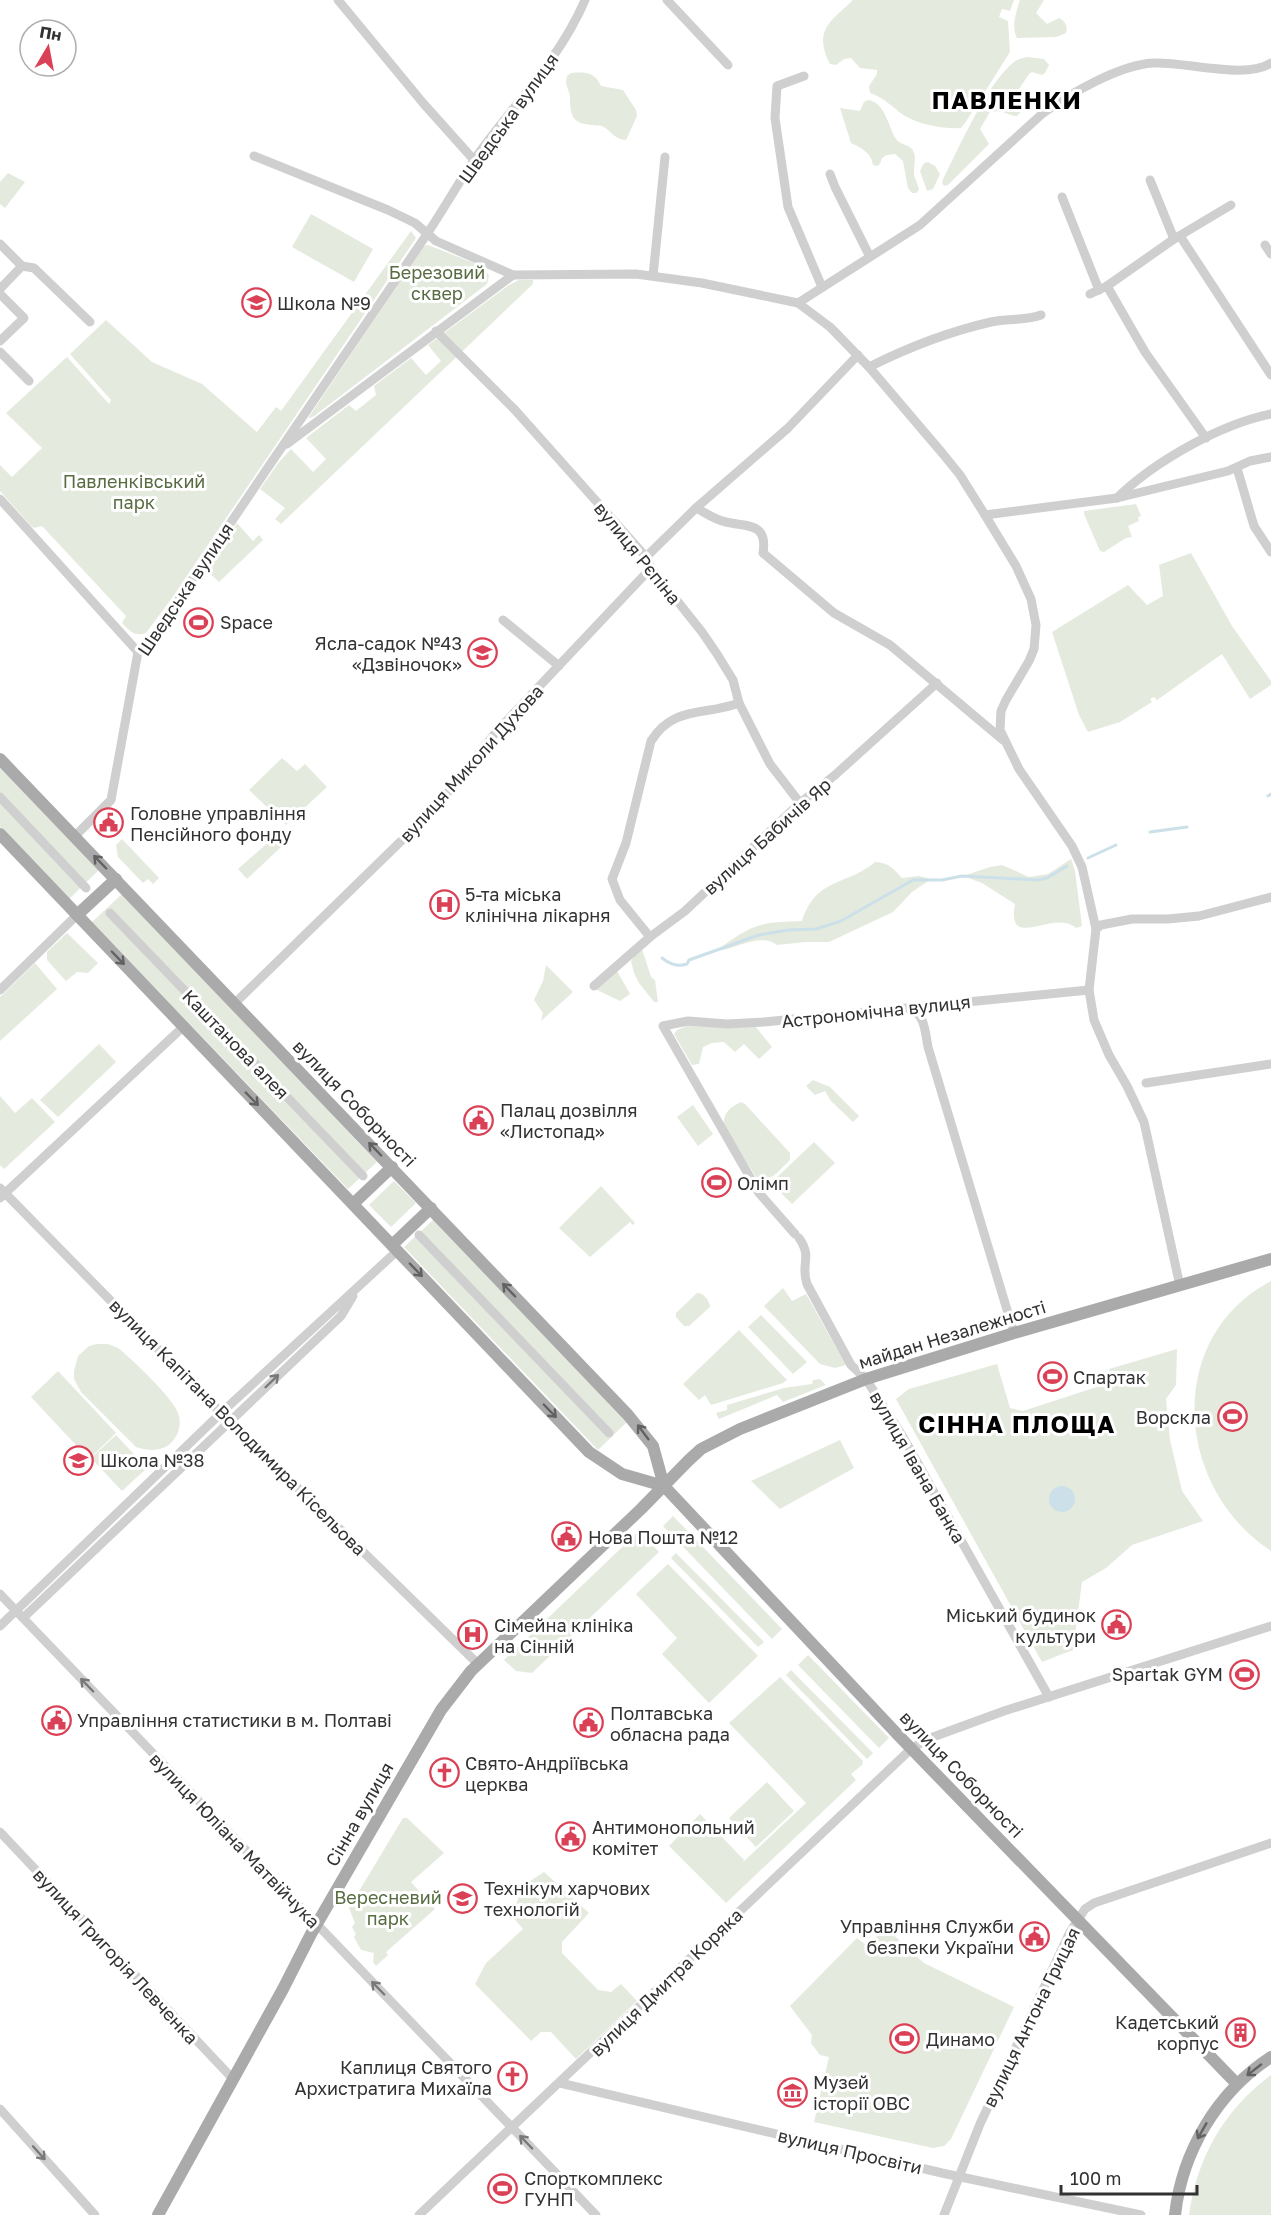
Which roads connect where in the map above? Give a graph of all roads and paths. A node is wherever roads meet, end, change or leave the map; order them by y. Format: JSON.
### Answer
{"nodes":[{"id":1,"x":338,"y":0,"type":"edge"},
{"id":2,"x":585,"y":0,"type":"edge"},
{"id":3,"x":667,"y":0,"type":"edge"},
{"id":4,"x":1271,"y":63,"type":"edge"},
{"id":5,"x":728,"y":65,"type":"dead end"},
{"id":6,"x":804,"y":76,"type":"dead end"},
{"id":7,"x":254,"y":156,"type":"dead end"},
{"id":8,"x":665,"y":157,"type":"dead end"},
{"id":9,"x":474,"y":160,"type":"junction"},
{"id":10,"x":830,"y":174,"type":"dead end"},
{"id":11,"x":1150,"y":180,"type":"dead end"},
{"id":12,"x":1062,"y":197,"type":"dead end"},
{"id":13,"x":1231,"y":205,"type":"dead end"},
{"id":14,"x":426,"y":235,"type":"junction"},
{"id":15,"x":1177,"y":238,"type":"junction"},
{"id":16,"x":0,"y":244,"type":"edge"},
{"id":17,"x":1265,"y":245,"type":"dead end"},
{"id":18,"x":1271,"y":254,"type":"edge"},
{"id":19,"x":870,"y":257,"type":"junction"},
{"id":20,"x":22,"y":266,"type":"junction"},
{"id":21,"x":513,"y":275,"type":"junction"},
{"id":22,"x":653,"y":276,"type":"junction"},
{"id":23,"x":822,"y":287,"type":"junction"},
{"id":24,"x":0,"y":289,"type":"edge"},
{"id":25,"x":1099,"y":290,"type":"junction"},
{"id":26,"x":0,"y":294,"type":"edge"},
{"id":27,"x":798,"y":303,"type":"junction"},
{"id":28,"x":1041,"y":315,"type":"dead end"},
{"id":29,"x":90,"y":322,"type":"dead end"},
{"id":30,"x":436,"y":332,"type":"junction"},
{"id":31,"x":0,"y":341,"type":"edge"},
{"id":32,"x":0,"y":352,"type":"edge"},
{"id":33,"x":858,"y":355,"type":"junction"},
{"id":34,"x":869,"y":367,"type":"junction"},
{"id":35,"x":1271,"y":375,"type":"edge"},
{"id":36,"x":29,"y":381,"type":"dead end"},
{"id":37,"x":1271,"y":414,"type":"edge"},
{"id":38,"x":1206,"y":438,"type":"junction"},
{"id":39,"x":282,"y":448,"type":"junction"},
{"id":40,"x":1271,"y":457,"type":"edge"},
{"id":41,"x":1236,"y":468,"type":"junction"},
{"id":42,"x":1117,"y":498,"type":"junction"},
{"id":43,"x":0,"y":499,"type":"edge"},
{"id":44,"x":696,"y":508,"type":"junction"},
{"id":45,"x":985,"y":515,"type":"junction"},
{"id":46,"x":1271,"y":552,"type":"edge"},
{"id":47,"x":646,"y":557,"type":"junction"},
{"id":48,"x":651,"y":568,"type":"junction"},
{"id":49,"x":503,"y":620,"type":"dead end"},
{"id":50,"x":138,"y":652,"type":"junction"},
{"id":51,"x":559,"y":666,"type":"junction"},
{"id":52,"x":937,"y":683,"type":"junction"},
{"id":53,"x":739,"y":703,"type":"junction"},
{"id":54,"x":1004,"y":740,"type":"junction"},
{"id":55,"x":0,"y":759,"type":"edge"},
{"id":56,"x":0,"y":797,"type":"edge"},
{"id":57,"x":800,"y":804,"type":"junction"},
{"id":58,"x":0,"y":834,"type":"edge"},
{"id":59,"x":75,"y":836,"type":"junction"},
{"id":60,"x":116,"y":879,"type":"junction"},
{"id":61,"x":87,"y":888,"type":"dead end"},
{"id":62,"x":1271,"y":897,"type":"edge"},
{"id":63,"x":110,"y":913,"type":"dead end"},
{"id":64,"x":77,"y":915,"type":"junction"},
{"id":65,"x":1096,"y":929,"type":"junction"},
{"id":66,"x":650,"y":937,"type":"junction"},
{"id":67,"x":594,"y":986,"type":"dead end"},
{"id":68,"x":0,"y":990,"type":"edge"},
{"id":69,"x":1089,"y":990,"type":"junction"},
{"id":70,"x":235,"y":1003,"type":"junction"},
{"id":71,"x":944,"y":1004,"type":"junction"},
{"id":72,"x":904,"y":1007,"type":"junction"},
{"id":73,"x":923,"y":1020,"type":"junction"},
{"id":74,"x":663,"y":1026,"type":"joint"},
{"id":75,"x":183,"y":1027,"type":"junction"},
{"id":76,"x":1271,"y":1064,"type":"edge"},
{"id":77,"x":1146,"y":1083,"type":"dead end"},
{"id":78,"x":392,"y":1167,"type":"junction"},
{"id":79,"x":363,"y":1176,"type":"dead end"},
{"id":80,"x":2,"y":1193,"type":"edge"},
{"id":81,"x":353,"y":1204,"type":"junction"},
{"id":82,"x":431,"y":1208,"type":"junction"},
{"id":83,"x":419,"y":1235,"type":"dead end"},
{"id":84,"x":394,"y":1248,"type":"junction"},
{"id":85,"x":1271,"y":1259,"type":"edge"},
{"id":86,"x":1180,"y":1286,"type":"junction"},
{"id":87,"x":357,"y":1288,"type":"junction"},
{"id":88,"x":1014,"y":1333,"type":"junction"},
{"id":89,"x":866,"y":1378,"type":"junction"},
{"id":90,"x":221,"y":1413,"type":"junction"},
{"id":91,"x":230,"y":1422,"type":"junction"},
{"id":92,"x":609,"y":1433,"type":"dead end"},
{"id":93,"x":664,"y":1486,"type":"junction"},
{"id":94,"x":0,"y":1594,"type":"edge"},
{"id":95,"x":16,"y":1611,"type":"junction"},
{"id":96,"x":23,"y":1618,"type":"junction"},
{"id":97,"x":0,"y":1626,"type":"edge"},
{"id":98,"x":1271,"y":1626,"type":"edge"},
{"id":99,"x":478,"y":1665,"type":"junction"},
{"id":100,"x":1049,"y":1697,"type":"junction"},
{"id":101,"x":912,"y":1748,"type":"junction"},
{"id":102,"x":0,"y":1832,"type":"edge"},
{"id":103,"x":1271,"y":1843,"type":"edge"},
{"id":104,"x":1077,"y":1920,"type":"junction"},
{"id":105,"x":316,"y":1924,"type":"junction"},
{"id":106,"x":1271,"y":2057,"type":"edge"},
{"id":107,"x":233,"y":2079,"type":"junction"},
{"id":108,"x":560,"y":2083,"type":"junction"},
{"id":109,"x":1237,"y":2084,"type":"junction"},
{"id":110,"x":0,"y":2109,"type":"edge"},
{"id":111,"x":513,"y":2128,"type":"junction"},
{"id":112,"x":959,"y":2176,"type":"junction"},
{"id":113,"x":94,"y":2215,"type":"edge"},
{"id":114,"x":158,"y":2215,"type":"edge"},
{"id":115,"x":419,"y":2215,"type":"edge"},
{"id":116,"x":596,"y":2215,"type":"edge"},
{"id":117,"x":944,"y":2215,"type":"edge"},
{"id":118,"x":1141,"y":2215,"type":"edge"},
{"id":119,"x":1175,"y":2215,"type":"edge"}],
"edges":[{"from":1,"to":9,"type":"street"},
{"from":2,"to":9,"type":"street","name":"Шведська вулиця"},
{"from":3,"to":5,"type":"street"},
{"from":4,"to":19,"type":"street"},
{"from":6,"to":23,"type":"street"},
{"from":7,"to":14,"type":"street"},
{"from":8,"to":22,"type":"street"},
{"from":9,"to":14,"type":"street","name":"Шведська вулиця"},
{"from":10,"to":19,"type":"street"},
{"from":11,"to":15,"type":"street"},
{"from":12,"to":25,"type":"street"},
{"from":13,"to":15,"type":"street"},
{"from":14,"to":21,"type":"street"},
{"from":14,"to":39,"type":"street","name":"Шведська вулиця"},
{"from":15,"to":25,"type":"street"},
{"from":15,"to":35,"type":"street"},
{"from":16,"to":20,"type":"street"},
{"from":17,"to":18,"type":"street"},
{"from":19,"to":23,"type":"street"},
{"from":20,"to":24,"type":"street"},
{"from":20,"to":29,"type":"street"},
{"from":21,"to":22,"type":"street"},
{"from":21,"to":30,"type":"street","name":"Шведська вулиця"},
{"from":22,"to":27,"type":"street"},
{"from":23,"to":27,"type":"street"},
{"from":25,"to":38,"type":"street"},
{"from":26,"to":31,"type":"street"},
{"from":27,"to":33,"type":"street"},
{"from":28,"to":34,"type":"street"},
{"from":30,"to":39,"type":"street","name":"Шведська вулиця"},
{"from":30,"to":47,"type":"street","name":"вулиця Рєпіна"},
{"from":32,"to":36,"type":"street"},
{"from":33,"to":34,"type":"street"},
{"from":33,"to":44,"type":"street"},
{"from":34,"to":45,"type":"street"},
{"from":37,"to":38,"type":"street"},
{"from":38,"to":42,"type":"street"},
{"from":39,"to":50,"type":"street","name":"Шведська вулиця"},
{"from":40,"to":41,"type":"street"},
{"from":41,"to":42,"type":"street"},
{"from":41,"to":46,"type":"street"},
{"from":42,"to":45,"type":"street"},
{"from":43,"to":50,"type":"street"},
{"from":44,"to":47,"type":"street"},
{"from":44,"to":52,"type":"street"},
{"from":45,"to":54,"type":"street"},
{"from":47,"to":48,"type":"street","name":"вулиця Рєпіна"},
{"from":48,"to":51,"type":"street","name":"вулиця Миколи Духова"},
{"from":48,"to":53,"type":"street","name":"вулиця Рєпіна"},
{"from":49,"to":51,"type":"street"},
{"from":50,"to":59,"type":"street","name":"Шведська вулиця"},
{"from":51,"to":70,"type":"street","name":"вулиця Миколи Духова"},
{"from":52,"to":54,"type":"street"},
{"from":52,"to":57,"type":"street","name":"вулиця Бабичів Яр"},
{"from":53,"to":57,"type":"street","name":"вулиця Рєпіна"},
{"from":53,"to":66,"type":"street"},
{"from":54,"to":65,"type":"street"},
{"from":55,"to":59,"type":"main road","name":"вулиця Соборності"},
{"from":56,"to":61,"type":"street"},
{"from":57,"to":66,"type":"street","name":"вулиця Бабичів Яр"},
{"from":58,"to":64,"type":"main road"},
{"from":60,"to":59,"type":"main road","name":"вулиця Соборності","one_way":true},
{"from":60,"to":64,"type":"main road"},
{"from":60,"to":70,"type":"main road","name":"вулиця Соборності"},
{"from":62,"to":65,"type":"street"},
{"from":63,"to":79,"type":"street","name":"Каштанова алея"},
{"from":64,"to":68,"type":"street"},
{"from":64,"to":75,"type":"main road","one_way":true},
{"from":65,"to":69,"type":"street"},
{"from":66,"to":67,"type":"street","name":"вулиця Бабичів Яр"},
{"from":69,"to":71,"type":"street","name":"Астрономічна вулиця"},
{"from":69,"to":86,"type":"street"},
{"from":78,"to":70,"type":"main road","name":"вулиця Соборності","one_way":true},
{"from":71,"to":72,"type":"street","name":"Астрономічна вулиця"},
{"from":71,"to":73,"type":"street"},
{"from":72,"to":73,"type":"street"},
{"from":72,"to":74,"type":"street","name":"Астрономічна вулиця"},
{"from":73,"to":88,"type":"street"},
{"from":74,"to":89,"type":"street","name":"вулиця Івана Банка"},
{"from":75,"to":80,"type":"street"},
{"from":75,"to":81,"type":"main road","one_way":true},
{"from":76,"to":77,"type":"street"},
{"from":78,"to":81,"type":"main road"},
{"from":78,"to":82,"type":"main road","name":"вулиця Соборності"},
{"from":80,"to":90,"type":"street","name":"вулиця Капітана Володимира Кісельова"},
{"from":81,"to":84,"type":"main road"},
{"from":82,"to":84,"type":"main road"},
{"from":93,"to":82,"type":"main road","name":"вулиця Соборності","one_way":true},
{"from":83,"to":92,"type":"street"},
{"from":84,"to":87,"type":"street"},
{"from":84,"to":93,"type":"main road","one_way":true},
{"from":85,"to":86,"type":"main road","name":"майдан Незалежності"},
{"from":86,"to":88,"type":"main road","name":"майдан Незалежності"},
{"from":87,"to":90,"type":"street"},
{"from":91,"to":87,"type":"street","one_way":true},
{"from":88,"to":89,"type":"main road","name":"майдан Незалежності"},
{"from":89,"to":93,"type":"main road","name":"майдан Незалежності"},
{"from":89,"to":100,"type":"street","name":"вулиця Івана Банка"},
{"from":90,"to":91,"type":"street","name":"вулиця Капітана Володимира Кісельова"},
{"from":90,"to":95,"type":"street"},
{"from":91,"to":96,"type":"street"},
{"from":91,"to":99,"type":"street","name":"вулиця Капітана Володимира Кісельова"},
{"from":93,"to":99,"type":"main road","name":"Сінна вулиця"},
{"from":93,"to":101,"type":"main road","name":"вулиця Соборності"},
{"from":94,"to":95,"type":"street","name":"вулиця Юліана Матвійчука"},
{"from":95,"to":96,"type":"street","name":"вулиця Юліана Матвійчука"},
{"from":95,"to":97,"type":"street"},
{"from":105,"to":96,"type":"street","name":"вулиця Юліана Матвійчука","one_way":true},
{"from":98,"to":100,"type":"street"},
{"from":99,"to":105,"type":"main road","name":"Сінна вулиця"},
{"from":100,"to":101,"type":"street"},
{"from":101,"to":104,"type":"main road","name":"вулиця Соборності"},
{"from":101,"to":108,"type":"street","name":"вулиця Дмитра Коряка"},
{"from":102,"to":107,"type":"street","name":"вулиця Григорія Левченка"},
{"from":103,"to":104,"type":"street","name":"вулиця Антона Грицая"},
{"from":104,"to":109,"type":"main road","name":"вулиця Соборності"},
{"from":104,"to":112,"type":"street","name":"вулиця Антона Грицая"},
{"from":105,"to":107,"type":"main road","name":"Сінна вулиця"},
{"from":111,"to":105,"type":"street","name":"вулиця Юліана Матвійчука","one_way":true},
{"from":106,"to":109,"type":"main road","one_way":true},
{"from":107,"to":114,"type":"main road","name":"Сінна вулиця"},
{"from":108,"to":111,"type":"street","name":"вулиця Дмитра Коряка"},
{"from":108,"to":112,"type":"street","name":"вулиця Просвіти"},
{"from":109,"to":119,"type":"main road","one_way":true},
{"from":110,"to":113,"type":"street","one_way":true},
{"from":111,"to":115,"type":"street","name":"вулиця Дмитра Коряка"},
{"from":116,"to":111,"type":"street","name":"вулиця Юліана Матвійчука","one_way":true},
{"from":112,"to":117,"type":"street","name":"вулиця Антона Грицая"},
{"from":112,"to":118,"type":"street","name":"вулиця Просвіти"}]}
